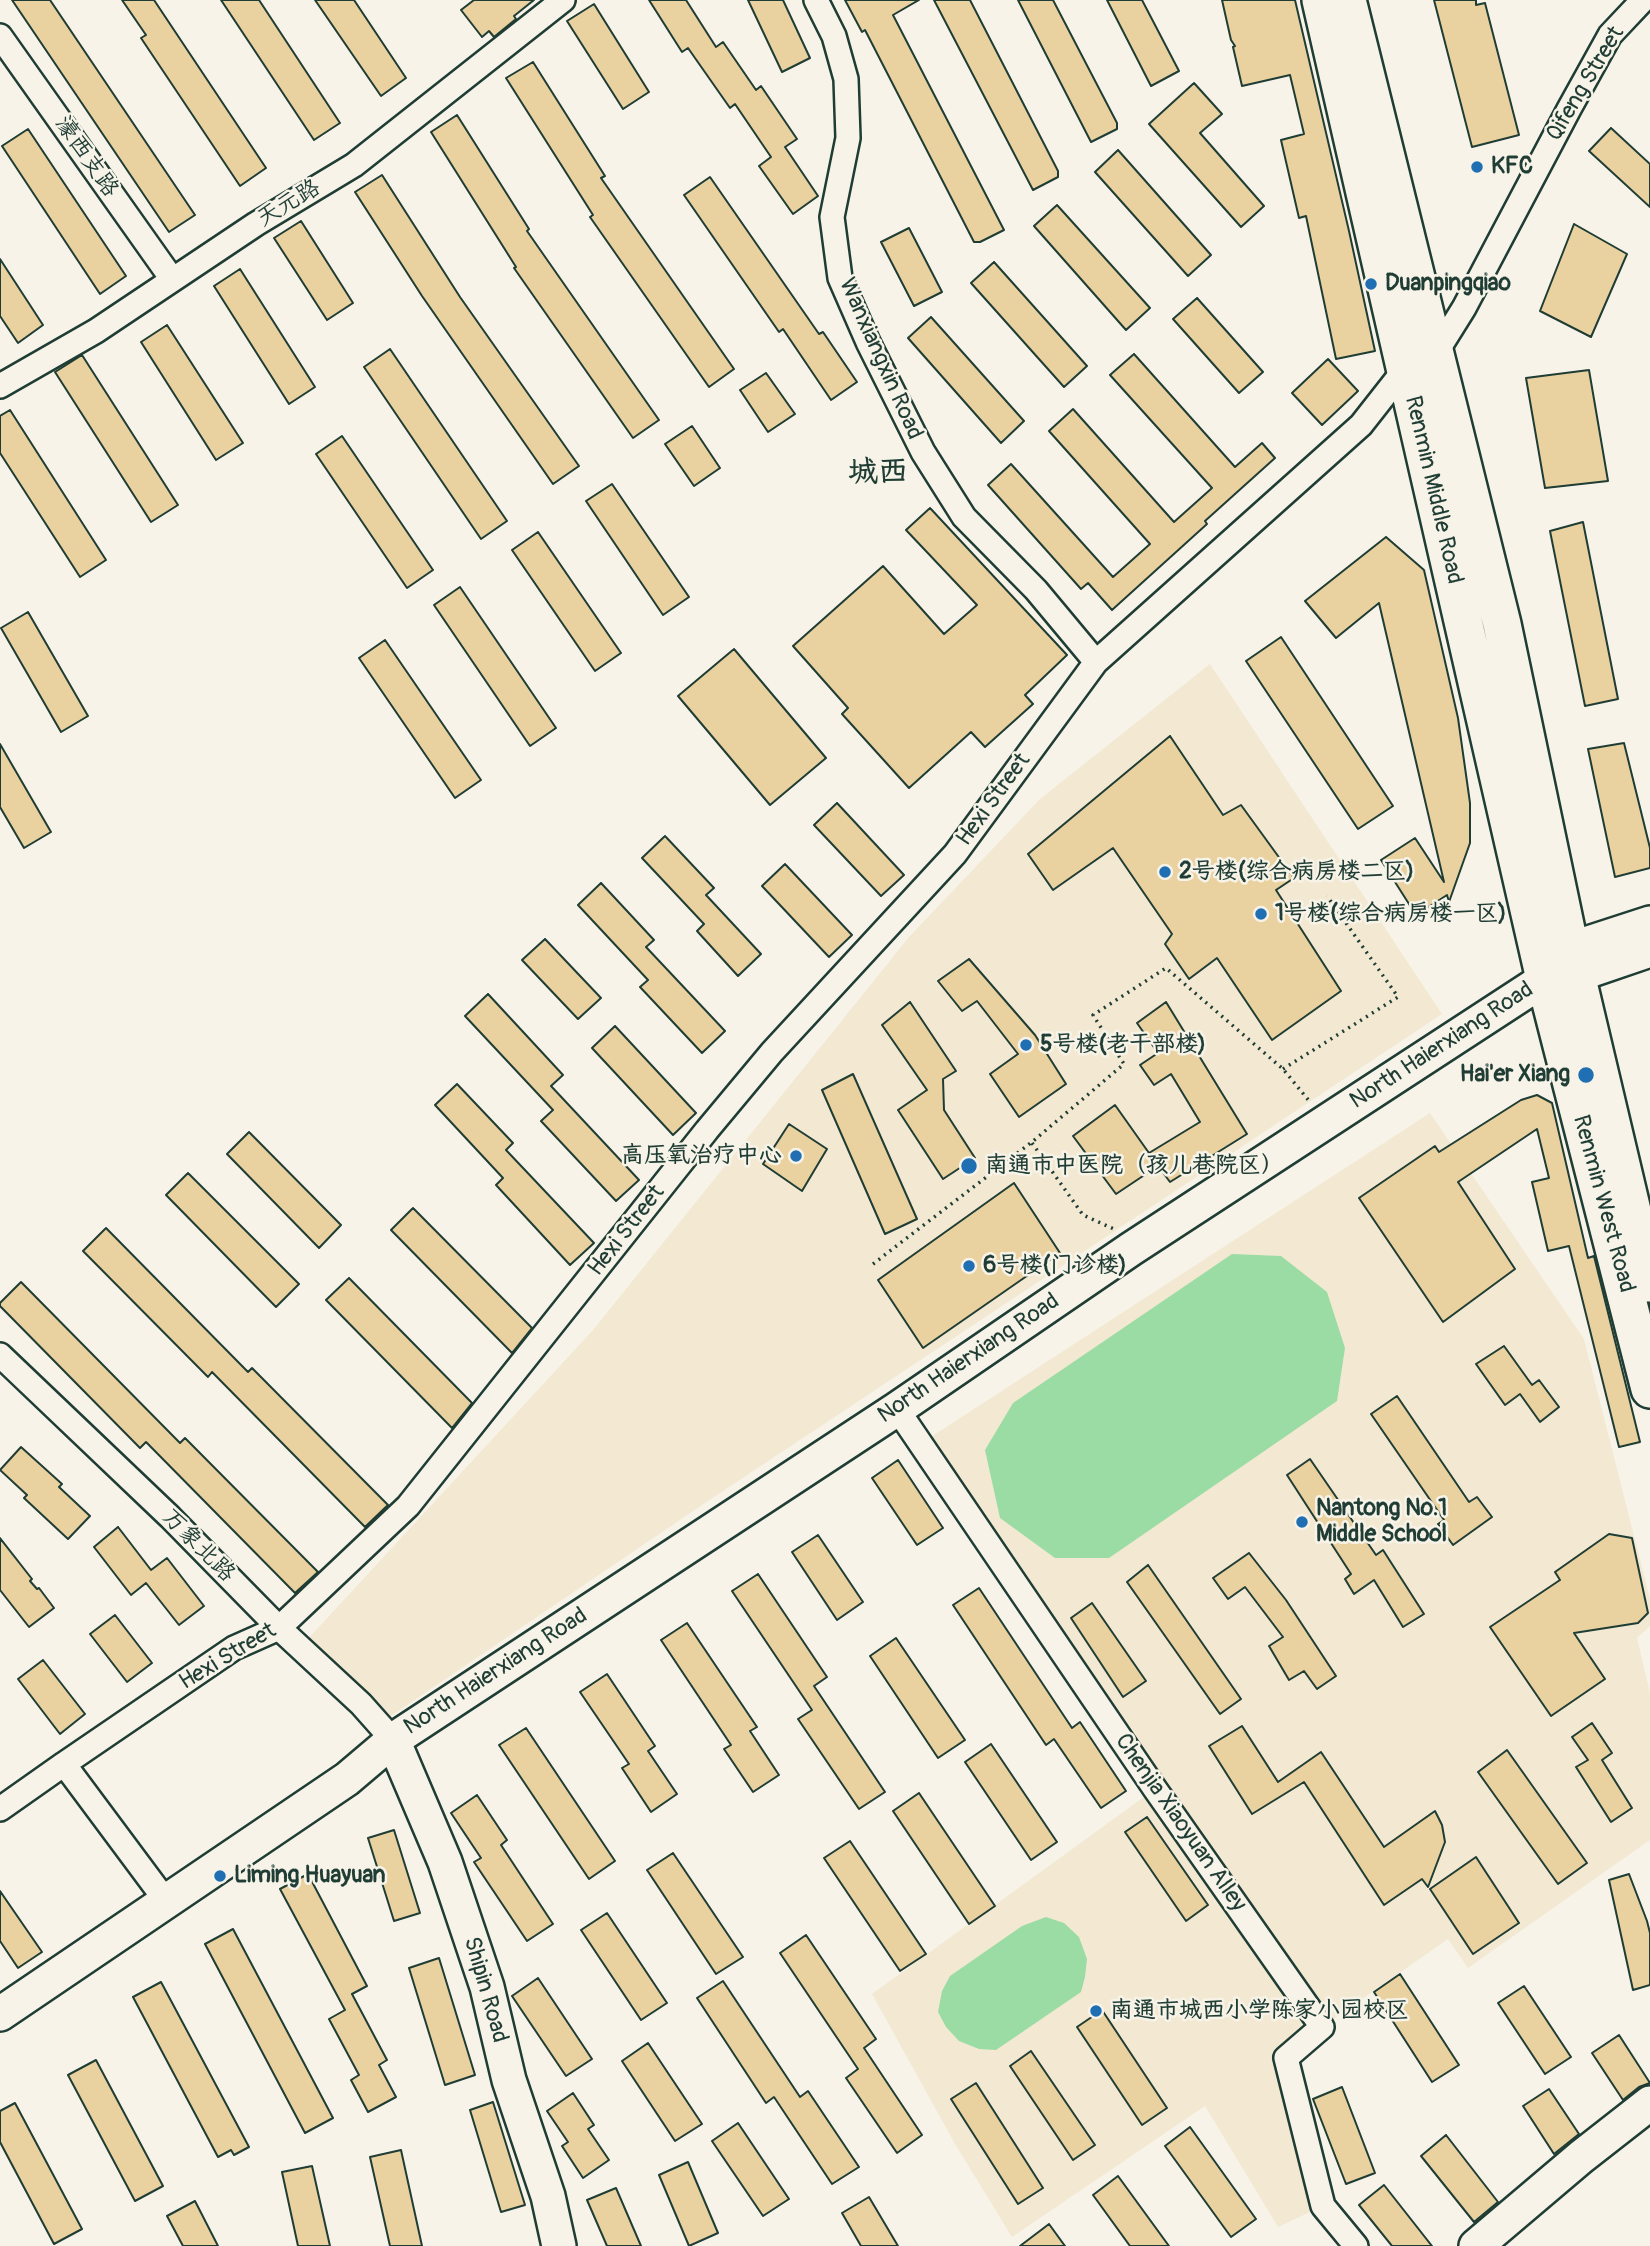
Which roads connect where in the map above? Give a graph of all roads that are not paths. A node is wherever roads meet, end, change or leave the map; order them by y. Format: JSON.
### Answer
{"nodes":[{"id":1,"x":563,"y":0,"type":"edge"},
{"id":2,"x":816,"y":0,"type":"edge"},
{"id":3,"x":1321,"y":0,"type":"edge"},
{"id":4,"x":1347,"y":0,"type":"edge"},
{"id":5,"x":1643,"y":0,"type":"edge"},
{"id":6,"x":0,"y":36,"type":"edge"},
{"id":7,"x":172,"y":279,"type":"junction"},
{"id":8,"x":1420,"y":362,"type":"junction"},
{"id":9,"x":0,"y":386,"type":"edge"},
{"id":10,"x":1096,"y":662,"type":"junction"},
{"id":11,"x":1650,"y":923,"type":"edge"},
{"id":12,"x":1650,"y":950,"type":"edge"},
{"id":13,"x":1564,"y":968,"type":"junction"},
{"id":14,"x":1650,"y":1288,"type":"edge"},
{"id":15,"x":0,"y":1355,"type":"edge"},
{"id":16,"x":1650,"y":1389,"type":"edge"},
{"id":17,"x":897,"y":1409,"type":"junction"},
{"id":18,"x":279,"y":1628,"type":"junction"},
{"id":19,"x":393,"y":1740,"type":"junction"},
{"id":20,"x":64,"y":1764,"type":"junction"},
{"id":21,"x":0,"y":1809,"type":"edge"},
{"id":22,"x":161,"y":1893,"type":"junction"},
{"id":23,"x":0,"y":1994,"type":"edge"},
{"id":24,"x":0,"y":2014,"type":"edge"},
{"id":25,"x":1650,"y":2103,"type":"edge"},
{"id":26,"x":559,"y":2246,"type":"edge"},
{"id":27,"x":1356,"y":2246,"type":"edge"},
{"id":28,"x":1476,"y":2246,"type":"edge"}],
"edges":[{"from":1,"to":7,"type":"street","name":"天元路"},
{"from":2,"to":10,"type":"street","name":"Wanxiangxin Road"},
{"from":3,"to":8,"type":"main road","name":"Renmin Middle Road"},
{"from":4,"to":8,"type":"main road","name":"Renmin Middle Road"},
{"from":5,"to":8,"type":"street","name":"Qifeng Street"},
{"from":6,"to":7,"type":"street","name":"濠西支路"},
{"from":7,"to":9,"type":"street","name":"天元路"},
{"from":8,"to":10,"type":"street","name":"Hexi Street"},
{"from":8,"to":13,"type":"main road","name":"Renmin Middle Road"},
{"from":10,"to":18,"type":"street","name":"Hexi Street"},
{"from":11,"to":13,"type":"main road"},
{"from":12,"to":13,"type":"main road"},
{"from":13,"to":14,"type":"main road","name":"Renmin West Road"},
{"from":13,"to":16,"type":"main road","name":"Renmin West Road"},
{"from":13,"to":17,"type":"main road","name":"North Haierxiang Road"},
{"from":15,"to":18,"type":"street","name":"万象北路"},
{"from":17,"to":19,"type":"main road","name":"North Haierxiang Road"},
{"from":17,"to":27,"type":"street","name":"Chenjia Xiaoyuan Alley"},
{"from":18,"to":19,"type":"street","name":"万象北路"},
{"from":18,"to":20,"type":"street","name":"Hexi Street"},
{"from":19,"to":22,"type":"main road","name":"North Haierxiang Road"},
{"from":19,"to":26,"type":"main road","name":"Shipin Road"},
{"from":20,"to":21,"type":"street","name":"Hexi Street"},
{"from":20,"to":22,"type":"street"},
{"from":22,"to":23,"type":"main road","name":"North Haierxiang Road"},
{"from":22,"to":24,"type":"main road","name":"North Haierxiang Road"},
{"from":25,"to":28,"type":"main road"}]}
